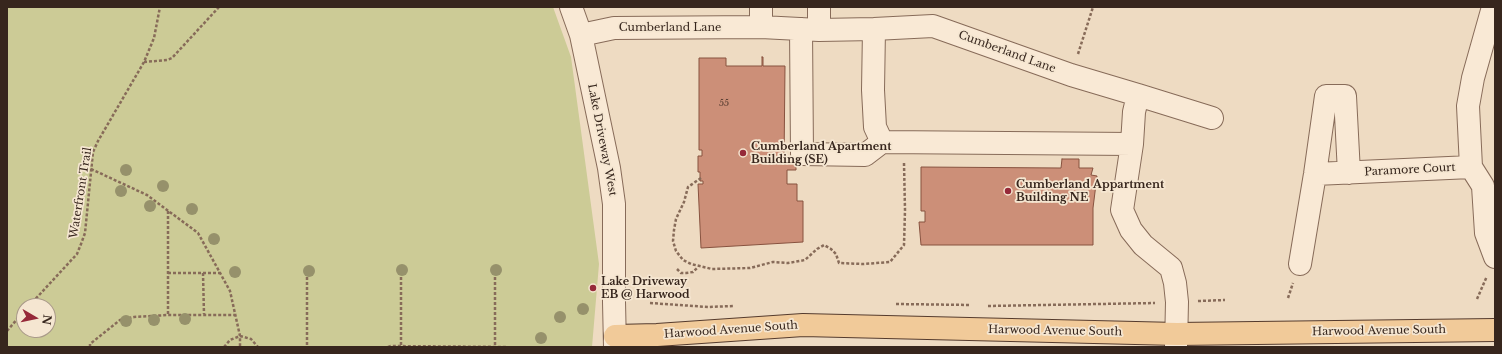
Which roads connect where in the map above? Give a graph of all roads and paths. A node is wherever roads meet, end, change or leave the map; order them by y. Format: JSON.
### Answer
{"nodes":[{"id":1,"x":160,"y":7,"type":"edge"},
{"id":2,"x":220,"y":7,"type":"edge"},
{"id":3,"x":571,"y":7,"type":"edge"},
{"id":4,"x":819,"y":7,"type":"edge"},
{"id":5,"x":1093,"y":7,"type":"edge"},
{"id":6,"x":1493,"y":7,"type":"edge"},
{"id":7,"x":761,"y":17,"type":"edge"},
{"id":8,"x":874,"y":29,"type":"junction"},
{"id":9,"x":810,"y":30,"type":"junction"},
{"id":10,"x":581,"y":35,"type":"junction"},
{"id":11,"x":144,"y":62,"type":"junction"},
{"id":12,"x":1071,"y":75,"type":"junction"},
{"id":13,"x":1138,"y":94,"type":"junction"},
{"id":14,"x":1212,"y":118,"type":"dead end"},
{"id":15,"x":893,"y":142,"type":"junction"},
{"id":16,"x":1132,"y":144,"type":"junction"},
{"id":17,"x":1471,"y":167,"type":"junction"},
{"id":18,"x":90,"y":169,"type":"junction"},
{"id":19,"x":1349,"y":173,"type":"junction"},
{"id":20,"x":1315,"y":174,"type":"junction"},
{"id":21,"x":700,"y":178,"type":"dead end"},
{"id":22,"x":168,"y":210,"type":"junction"},
{"id":23,"x":1495,"y":257,"type":"edge"},
{"id":24,"x":1300,"y":264,"type":"dead end"},
{"id":25,"x":698,"y":267,"type":"junction"},
{"id":26,"x":677,"y":269,"type":"dead end"},
{"id":27,"x":168,"y":273,"type":"junction"},
{"id":28,"x":203,"y":273,"type":"junction"},
{"id":29,"x":220,"y":273,"type":"junction"},
{"id":30,"x":307,"y":277,"type":"dead end"},
{"id":31,"x":401,"y":277,"type":"dead end"},
{"id":32,"x":495,"y":277,"type":"dead end"},
{"id":33,"x":36,"y":298,"type":"edge"},
{"id":34,"x":1225,"y":300,"type":"dead end"},
{"id":35,"x":650,"y":302,"type":"dead end"},
{"id":36,"x":1177,"y":302,"type":"junction"},
{"id":37,"x":891,"y":304,"type":"dead end"},
{"id":38,"x":739,"y":306,"type":"dead end"},
{"id":39,"x":976,"y":306,"type":"dead end"},
{"id":40,"x":983,"y":306,"type":"dead end"},
{"id":41,"x":168,"y":314,"type":"junction"},
{"id":42,"x":204,"y":314,"type":"junction"},
{"id":43,"x":235,"y":315,"type":"junction"},
{"id":44,"x":16,"y":320,"type":"edge"},
{"id":45,"x":1495,"y":330,"type":"edge"},
{"id":46,"x":7,"y":331,"type":"edge"},
{"id":47,"x":240,"y":336,"type":"junction"},
{"id":48,"x":1176,"y":340,"type":"edge"},
{"id":49,"x":615,"y":341,"type":"edge"},
{"id":50,"x":401,"y":346,"type":"junction"},
{"id":51,"x":90,"y":347,"type":"edge"},
{"id":52,"x":224,"y":347,"type":"edge"},
{"id":53,"x":240,"y":347,"type":"edge"},
{"id":54,"x":259,"y":347,"type":"edge"},
{"id":55,"x":307,"y":347,"type":"edge"},
{"id":56,"x":388,"y":347,"type":"edge"},
{"id":57,"x":448,"y":347,"type":"edge"},
{"id":58,"x":495,"y":347,"type":"edge"},
{"id":59,"x":506,"y":347,"type":"edge"}],
"edges":[{"from":1,"to":11,"type":"path","name":"Waterfront Trail"},
{"from":2,"to":11,"type":"path"},
{"from":3,"to":10,"type":"street","name":"Lake Driveway West"},
{"from":4,"to":9,"type":"street"},
{"from":5,"to":12,"type":"path"},
{"from":6,"to":17,"type":"street"},
{"from":7,"to":9,"type":"street","name":"Cumberland Lane"},
{"from":7,"to":10,"type":"street","name":"Cumberland Lane"},
{"from":8,"to":9,"type":"street","name":"Cumberland Lane"},
{"from":8,"to":12,"type":"street","name":"Cumberland Lane"},
{"from":8,"to":15,"type":"street"},
{"from":9,"to":15,"type":"street"},
{"from":10,"to":49,"type":"street","name":"Lake Driveway West"},
{"from":11,"to":18,"type":"path","name":"Waterfront Trail"},
{"from":12,"to":13,"type":"street","name":"Cumberland Lane"},
{"from":13,"to":14,"type":"street","name":"Cumberland Lane"},
{"from":13,"to":16,"type":"street"},
{"from":15,"to":16,"type":"street"},
{"from":15,"to":25,"type":"path"},
{"from":16,"to":36,"type":"street"},
{"from":17,"to":19,"type":"street","name":"Paramore Court"},
{"from":17,"to":23,"type":"street"},
{"from":18,"to":22,"type":"path"},
{"from":18,"to":33,"type":"path","name":"Waterfront Trail"},
{"from":19,"to":20,"type":"street","name":"Paramore Court"},
{"from":19,"to":20,"type":"street","name":"Paramore Court"},
{"from":20,"to":24,"type":"street","name":"Paramore Court"},
{"from":21,"to":25,"type":"path"},
{"from":22,"to":27,"type":"path"},
{"from":22,"to":29,"type":"path"},
{"from":25,"to":26,"type":"path"},
{"from":27,"to":28,"type":"path"},
{"from":27,"to":41,"type":"path"},
{"from":28,"to":29,"type":"path"},
{"from":28,"to":42,"type":"path"},
{"from":29,"to":43,"type":"path"},
{"from":30,"to":55,"type":"path"},
{"from":31,"to":50,"type":"path"},
{"from":32,"to":58,"type":"path"},
{"from":34,"to":36,"type":"path"},
{"from":35,"to":38,"type":"path"},
{"from":36,"to":40,"type":"path"},
{"from":36,"to":48,"type":"street"},
{"from":37,"to":39,"type":"path"},
{"from":41,"to":42,"type":"path"},
{"from":41,"to":51,"type":"path"},
{"from":42,"to":43,"type":"path"},
{"from":43,"to":47,"type":"path"},
{"from":44,"to":46,"type":"path"},
{"from":45,"to":48,"type":"main road","name":"Harwood Avenue South"},
{"from":47,"to":52,"type":"path"},
{"from":47,"to":53,"type":"path"},
{"from":47,"to":54,"type":"path"},
{"from":48,"to":49,"type":"main road","name":"Harwood Avenue South"},
{"from":50,"to":56,"type":"path"},
{"from":50,"to":57,"type":"path"},
{"from":57,"to":58,"type":"path"},
{"from":58,"to":59,"type":"path"}]}
